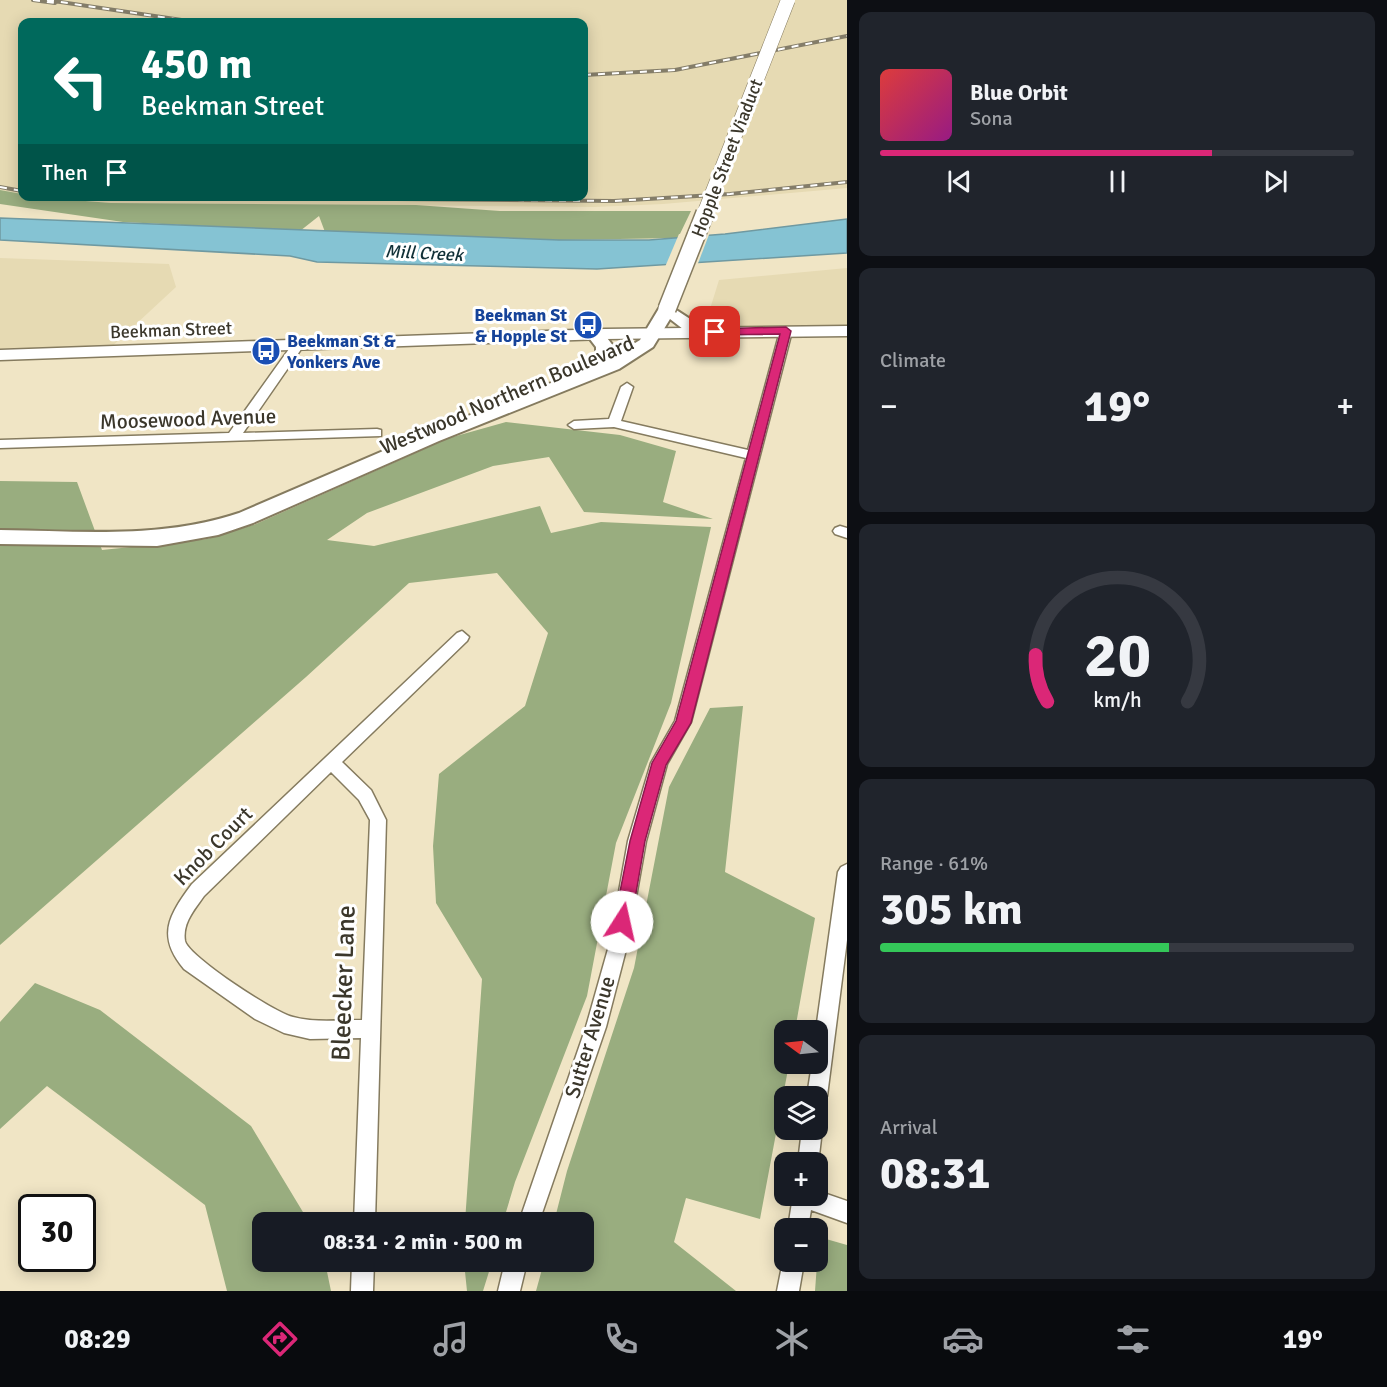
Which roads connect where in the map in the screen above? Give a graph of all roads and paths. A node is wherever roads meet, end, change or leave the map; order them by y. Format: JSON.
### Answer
{"nodes":[{"id":1,"x":788,"y":0,"type":"edge"},
{"id":2,"x":668,"y":313,"type":"junction"},
{"id":3,"x":786,"y":331,"type":"junction"},
{"id":4,"x":847,"y":331,"type":"edge"},
{"id":5,"x":698,"y":332,"type":"junction"},
{"id":6,"x":653,"y":333,"type":"junction"},
{"id":7,"x":595,"y":334,"type":"junction"},
{"id":8,"x":298,"y":345,"type":"junction"},
{"id":9,"x":0,"y":355,"type":"edge"},
{"id":10,"x":605,"y":357,"type":"junction"},
{"id":11,"x":627,"y":387,"type":"dead end"},
{"id":12,"x":614,"y":423,"type":"junction"},
{"id":13,"x":574,"y":425,"type":"dead end"},
{"id":14,"x":377,"y":433,"type":"dead end"},
{"id":15,"x":233,"y":437,"type":"junction"},
{"id":16,"x":0,"y":444,"type":"edge"},
{"id":17,"x":752,"y":455,"type":"junction"},
{"id":18,"x":0,"y":529,"type":"edge"},
{"id":19,"x":0,"y":537,"type":"edge"},
{"id":20,"x":462,"y":637,"type":"dead end"},
{"id":21,"x":332,"y":763,"type":"junction"},
{"id":22,"x":847,"y":872,"type":"edge"},
{"id":23,"x":369,"y":1029,"type":"junction"},
{"id":24,"x":817,"y":1086,"type":"edge"},
{"id":25,"x":828,"y":1205,"type":"edge"},
{"id":26,"x":364,"y":1212,"type":"edge"},
{"id":27,"x":532,"y":1212,"type":"edge"},
{"id":28,"x":847,"y":1212,"type":"edge"},
{"id":29,"x":363,"y":1272,"type":"edge"},
{"id":30,"x":514,"y":1272,"type":"edge"},
{"id":31,"x":792,"y":1272,"type":"edge"},
{"id":32,"x":362,"y":1291,"type":"edge"},
{"id":33,"x":509,"y":1291,"type":"edge"},
{"id":34,"x":789,"y":1291,"type":"edge"}],
"edges":[{"from":1,"to":2,"type":"main road","name":"Hopple Street Viaduct","bridge":true},
{"from":2,"to":5,"type":"main road"},
{"from":2,"to":6,"type":"main road","name":"Hopple Street Viaduct"},
{"from":3,"to":4,"type":"main road","name":"Beekman Street"},
{"from":3,"to":5,"type":"main road","name":"Beekman Street"},
{"from":3,"to":17,"type":"street","name":"Sutter Avenue"},
{"from":5,"to":6,"type":"main road","name":"Beekman Street"},
{"from":6,"to":7,"type":"main road","name":"Beekman Street"},
{"from":6,"to":10,"type":"main road","name":"Westwood Northern Boulevard"},
{"from":6,"to":19,"type":"main road","name":"Westwood Northern Boulevard"},
{"from":7,"to":8,"type":"main road","name":"Beekman Street"},
{"from":7,"to":10,"type":"main road"},
{"from":8,"to":9,"type":"main road","name":"Beekman Street"},
{"from":8,"to":15,"type":"street"},
{"from":10,"to":18,"type":"main road","name":"Westwood Northern Boulevard"},
{"from":11,"to":12,"type":"street"},
{"from":12,"to":13,"type":"street"},
{"from":12,"to":17,"type":"street"},
{"from":14,"to":15,"type":"street","name":"Moosewood Avenue"},
{"from":15,"to":16,"type":"street","name":"Moosewood Avenue"},
{"from":17,"to":27,"type":"street","name":"Sutter Avenue"},
{"from":20,"to":21,"type":"street","name":"Knob Court"},
{"from":21,"to":23,"type":"street","name":"Bleecker Lane"},
{"from":21,"to":23,"type":"street","name":"Knob Court"},
{"from":22,"to":24,"type":"street"},
{"from":23,"to":26,"type":"street","name":"Bleecker Lane"},
{"from":25,"to":28,"type":"street"},
{"from":29,"to":32,"type":"street"},
{"from":30,"to":33,"type":"street"},
{"from":31,"to":34,"type":"street"}]}
